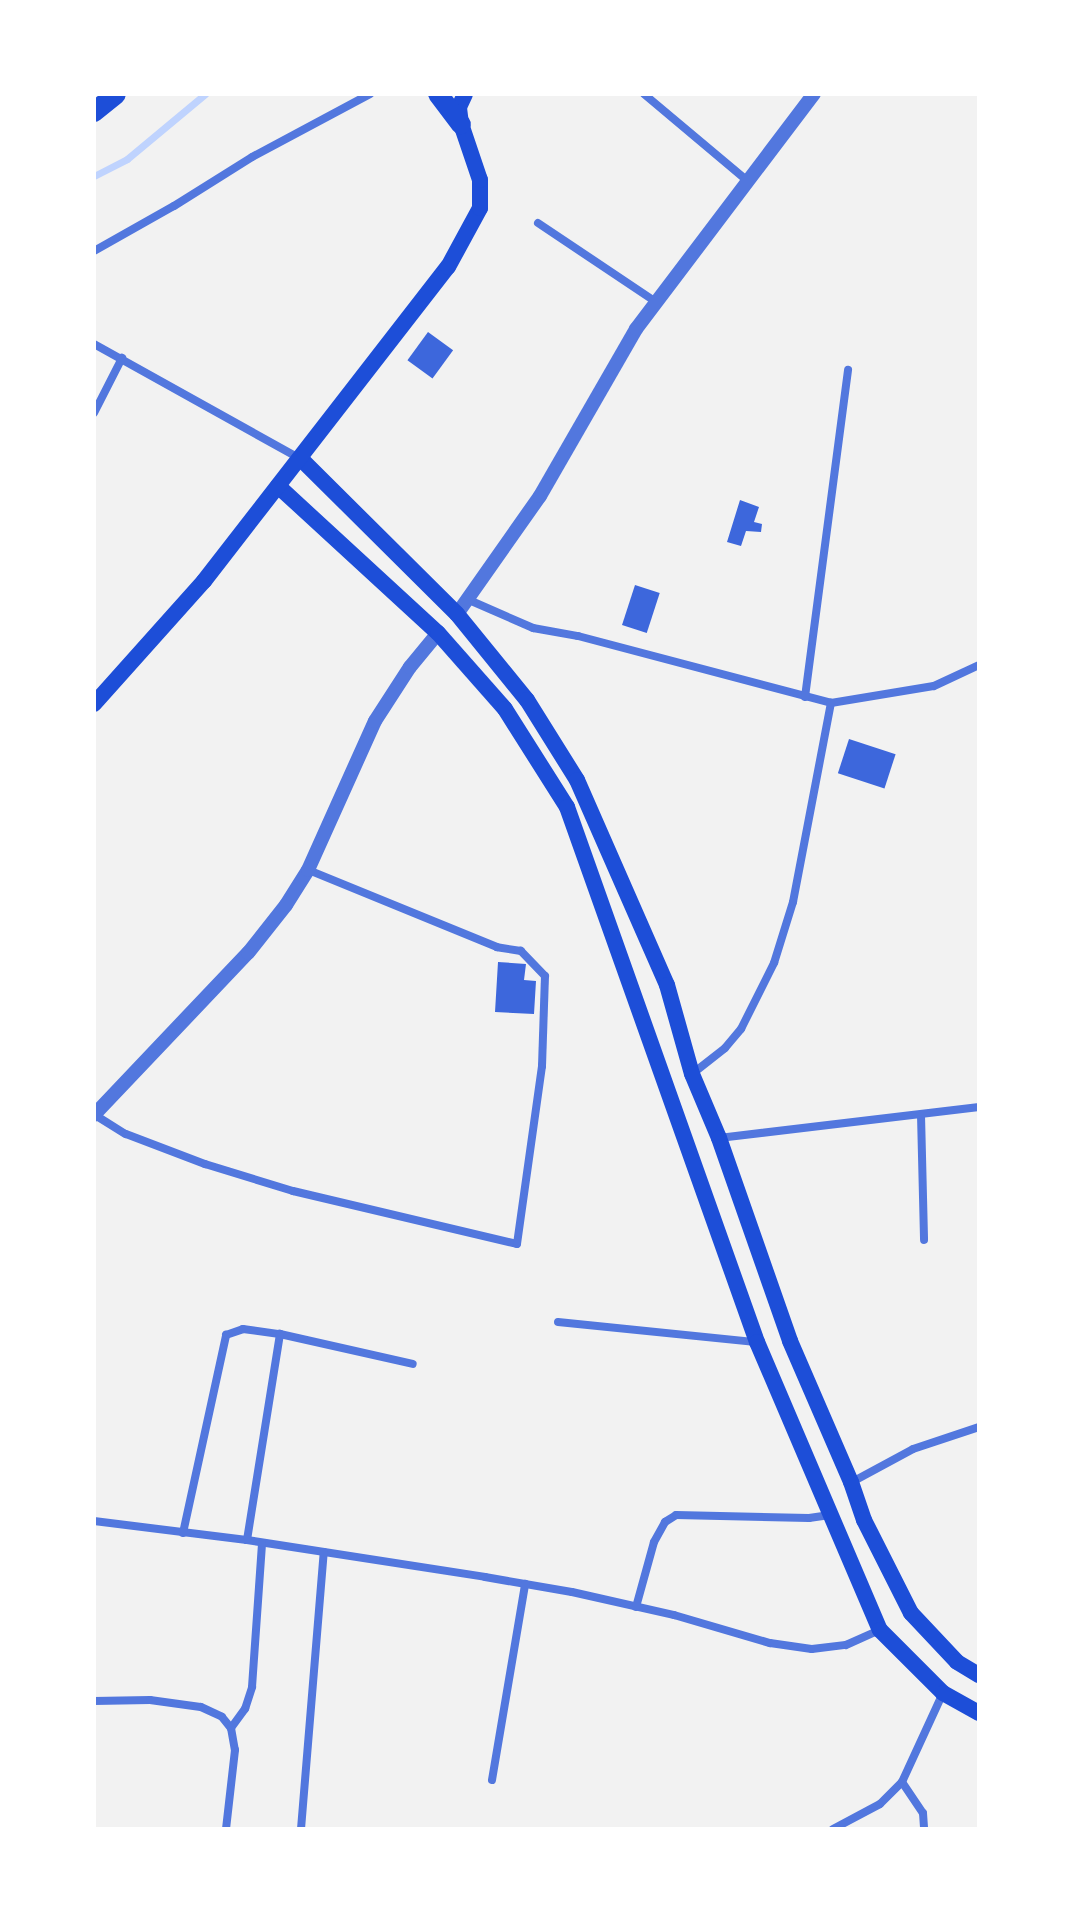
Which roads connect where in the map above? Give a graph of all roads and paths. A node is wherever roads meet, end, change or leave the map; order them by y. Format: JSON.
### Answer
{"nodes":[{"id":1,"x":116,"y":94,"type":"edge"},
{"id":2,"x":370,"y":94,"type":"edge"},
{"id":3,"x":438,"y":94,"type":"edge"},
{"id":4,"x":465,"y":94,"type":"edge"},
{"id":5,"x":644,"y":94,"type":"edge"},
{"id":6,"x":814,"y":94,"type":"edge"},
{"id":7,"x":94,"y":112,"type":"edge"},
{"id":8,"x":461,"y":124,"type":"junction"},
{"id":9,"x":749,"y":182,"type":"junction"},
{"id":10,"x":538,"y":223,"type":"dead end"},
{"id":11,"x":94,"y":251,"type":"edge"},
{"id":12,"x":656,"y":302,"type":"junction"},
{"id":13,"x":94,"y":344,"type":"edge"},
{"id":14,"x":122,"y":358,"type":"junction"},
{"id":15,"x":848,"y":370,"type":"dead end"},
{"id":16,"x":94,"y":413,"type":"edge"},
{"id":17,"x":300,"y":458,"type":"junction"},
{"id":18,"x":278,"y":486,"type":"junction"},
{"id":19,"x":469,"y":600,"type":"junction"},
{"id":20,"x":457,"y":614,"type":"junction"},
{"id":21,"x":438,"y":633,"type":"junction"},
{"id":22,"x":979,"y":665,"type":"edge"},
{"id":23,"x":805,"y":697,"type":"junction"},
{"id":24,"x":831,"y":703,"type":"junction"},
{"id":25,"x":94,"y":704,"type":"edge"},
{"id":26,"x":308,"y":870,"type":"junction"},
{"id":27,"x":692,"y":1074,"type":"junction"},
{"id":28,"x":979,"y":1107,"type":"edge"},
{"id":29,"x":94,"y":1115,"type":"edge"},
{"id":30,"x":921,"y":1115,"type":"junction"},
{"id":31,"x":719,"y":1138,"type":"junction"},
{"id":32,"x":924,"y":1240,"type":"dead end"},
{"id":33,"x":558,"y":1322,"type":"dead end"},
{"id":34,"x":280,"y":1334,"type":"junction"},
{"id":35,"x":757,"y":1342,"type":"junction"},
{"id":36,"x":413,"y":1364,"type":"dead end"},
{"id":37,"x":979,"y":1427,"type":"edge"},
{"id":38,"x":851,"y":1482,"type":"junction"},
{"id":39,"x":830,"y":1515,"type":"junction"},
{"id":40,"x":94,"y":1521,"type":"edge"},
{"id":41,"x":183,"y":1533,"type":"junction"},
{"id":42,"x":247,"y":1540,"type":"junction"},
{"id":43,"x":262,"y":1543,"type":"junction"},
{"id":44,"x":324,"y":1552,"type":"junction"},
{"id":45,"x":525,"y":1584,"type":"junction"},
{"id":46,"x":636,"y":1607,"type":"junction"},
{"id":47,"x":880,"y":1630,"type":"junction"},
{"id":48,"x":979,"y":1675,"type":"edge"},
{"id":49,"x":943,"y":1693,"type":"junction"},
{"id":50,"x":94,"y":1701,"type":"edge"},
{"id":51,"x":979,"y":1713,"type":"edge"},
{"id":52,"x":231,"y":1728,"type":"junction"},
{"id":53,"x":492,"y":1780,"type":"dead end"},
{"id":54,"x":902,"y":1782,"type":"junction"},
{"id":55,"x":226,"y":1829,"type":"edge"},
{"id":56,"x":301,"y":1829,"type":"edge"},
{"id":57,"x":833,"y":1829,"type":"edge"},
{"id":58,"x":924,"y":1829,"type":"edge"}],
"edges":[{"from":1,"to":7,"type":"main road"},
{"from":2,"to":11,"type":"street"},
{"from":3,"to":8,"type":"main road"},
{"from":4,"to":8,"type":"main road"},
{"from":5,"to":9,"type":"street"},
{"from":6,"to":9,"type":"street"},
{"from":8,"to":17,"type":"main road"},
{"from":9,"to":12,"type":"street"},
{"from":10,"to":12,"type":"street"},
{"from":12,"to":19,"type":"street"},
{"from":13,"to":14,"type":"street"},
{"from":14,"to":16,"type":"street"},
{"from":14,"to":17,"type":"street"},
{"from":15,"to":23,"type":"street"},
{"from":17,"to":18,"type":"main road"},
{"from":17,"to":20,"type":"main road"},
{"from":18,"to":21,"type":"main road"},
{"from":18,"to":25,"type":"main road"},
{"from":19,"to":20,"type":"street"},
{"from":19,"to":23,"type":"street"},
{"from":20,"to":27,"type":"main road"},
{"from":21,"to":26,"type":"street"},
{"from":21,"to":35,"type":"main road"},
{"from":22,"to":24,"type":"street"},
{"from":23,"to":24,"type":"street"},
{"from":24,"to":27,"type":"street"},
{"from":26,"to":29,"type":"street"},
{"from":26,"to":29,"type":"street"},
{"from":27,"to":31,"type":"main road"},
{"from":28,"to":30,"type":"street"},
{"from":30,"to":31,"type":"street"},
{"from":30,"to":32,"type":"street"},
{"from":31,"to":38,"type":"main road"},
{"from":33,"to":35,"type":"street"},
{"from":34,"to":36,"type":"street"},
{"from":34,"to":41,"type":"street"},
{"from":34,"to":42,"type":"street"},
{"from":35,"to":39,"type":"main road"},
{"from":37,"to":38,"type":"street"},
{"from":38,"to":48,"type":"main road"},
{"from":39,"to":46,"type":"street"},
{"from":39,"to":47,"type":"main road"},
{"from":40,"to":41,"type":"street"},
{"from":41,"to":42,"type":"street"},
{"from":42,"to":43,"type":"street"},
{"from":43,"to":44,"type":"street"},
{"from":43,"to":52,"type":"street"},
{"from":44,"to":45,"type":"street"},
{"from":44,"to":56,"type":"street"},
{"from":45,"to":46,"type":"street"},
{"from":45,"to":53,"type":"street"},
{"from":46,"to":47,"type":"street"},
{"from":47,"to":49,"type":"main road"},
{"from":49,"to":51,"type":"main road"},
{"from":49,"to":54,"type":"street"},
{"from":50,"to":52,"type":"street"},
{"from":52,"to":55,"type":"street"},
{"from":54,"to":57,"type":"street"},
{"from":54,"to":58,"type":"street"}]}
